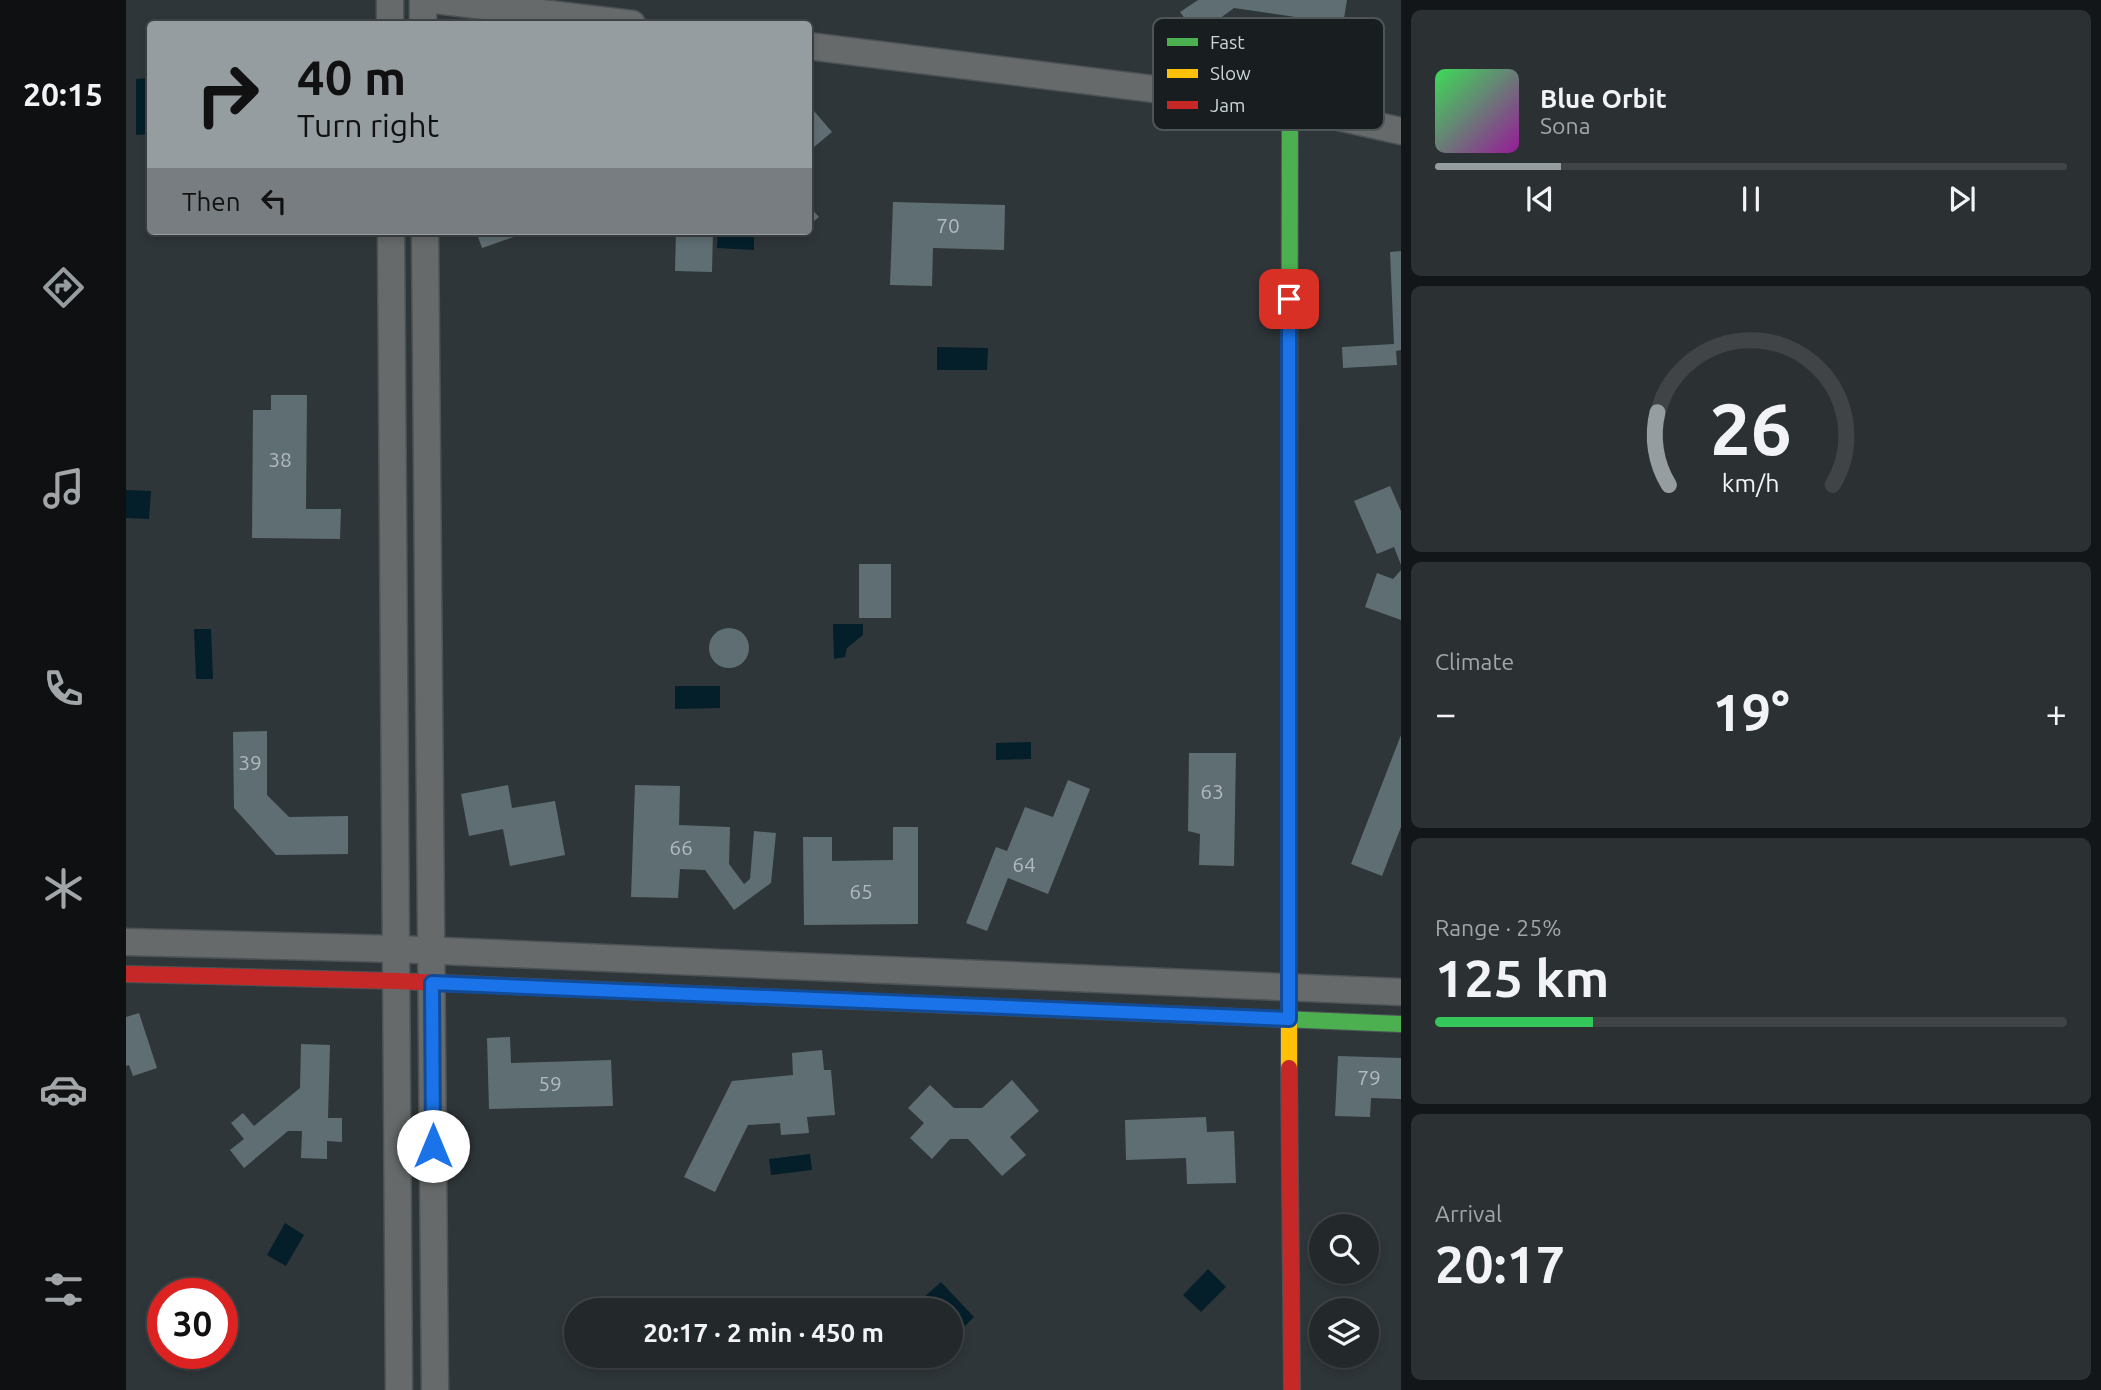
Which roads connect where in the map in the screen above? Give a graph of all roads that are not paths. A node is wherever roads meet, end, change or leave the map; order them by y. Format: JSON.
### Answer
{"nodes":[{"id":1,"x":390,"y":0,"type":"edge"},
{"id":2,"x":423,"y":0,"type":"edge"},
{"id":3,"x":435,"y":0,"type":"edge"},
{"id":4,"x":390,"y":21,"type":"edge"},
{"id":5,"x":423,"y":21,"type":"edge"},
{"id":6,"x":607,"y":21,"type":"edge"},
{"id":7,"x":812,"y":46,"type":"edge"},
{"id":8,"x":1153,"y":89,"type":"edge"},
{"id":9,"x":1290,"y":130,"type":"edge"},
{"id":10,"x":391,"y":235,"type":"edge"},
{"id":11,"x":425,"y":235,"type":"edge"},
{"id":12,"x":126,"y":942,"type":"edge"},
{"id":13,"x":396,"y":949,"type":"junction"},
{"id":14,"x":432,"y":951,"type":"junction"},
{"id":15,"x":126,"y":974,"type":"edge"},
{"id":16,"x":397,"y":981,"type":"junction"},
{"id":17,"x":432,"y":983,"type":"junction"},
{"id":18,"x":1289,"y":988,"type":"junction"},
{"id":19,"x":1401,"y":992,"type":"edge"},
{"id":20,"x":1289,"y":1019,"type":"junction"},
{"id":21,"x":1401,"y":1024,"type":"edge"},
{"id":22,"x":399,"y":1390,"type":"edge"},
{"id":23,"x":435,"y":1390,"type":"edge"},
{"id":24,"x":1292,"y":1390,"type":"edge"}],
"edges":[{"from":1,"to":4,"type":"street"},
{"from":2,"to":5,"type":"street"},
{"from":3,"to":6,"type":"street"},
{"from":7,"to":8,"type":"street"},
{"from":9,"to":18,"type":"street"},
{"from":10,"to":13,"type":"street"},
{"from":11,"to":14,"type":"street"},
{"from":12,"to":13,"type":"street"},
{"from":13,"to":14,"type":"street"},
{"from":13,"to":16,"type":"street"},
{"from":14,"to":17,"type":"street"},
{"from":14,"to":18,"type":"street"},
{"from":15,"to":16,"type":"street"},
{"from":16,"to":17,"type":"street"},
{"from":16,"to":22,"type":"street"},
{"from":17,"to":20,"type":"street"},
{"from":17,"to":23,"type":"street"},
{"from":18,"to":19,"type":"street"},
{"from":18,"to":20,"type":"street"},
{"from":20,"to":21,"type":"street"},
{"from":20,"to":24,"type":"street"}]}
